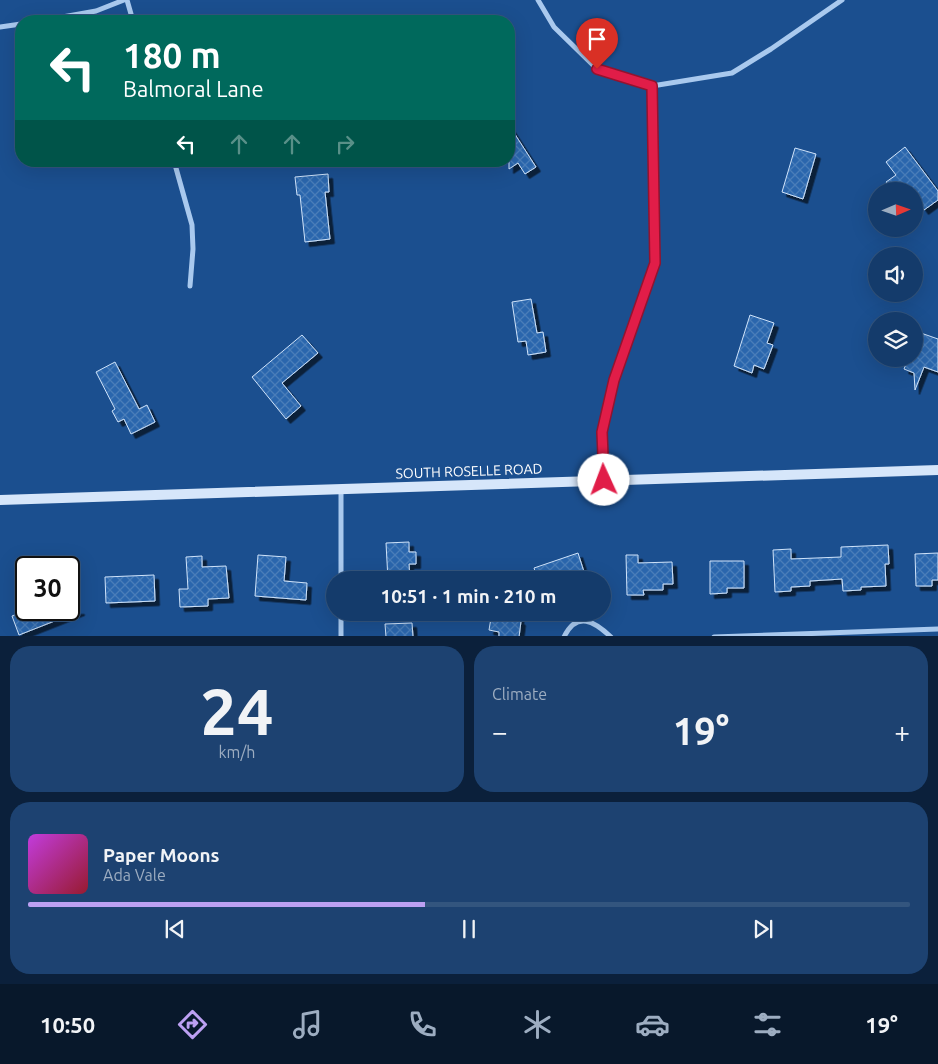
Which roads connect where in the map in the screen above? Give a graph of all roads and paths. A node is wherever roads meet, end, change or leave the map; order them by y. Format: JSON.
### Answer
{"nodes":[{"id":1,"x":125,"y":0,"type":"edge"},
{"id":2,"x":538,"y":0,"type":"edge"},
{"id":3,"x":842,"y":0,"type":"edge"},
{"id":4,"x":74,"y":15,"type":"edge"},
{"id":5,"x":131,"y":15,"type":"edge"},
{"id":6,"x":15,"y":25,"type":"edge"},
{"id":7,"x":0,"y":27,"type":"edge"},
{"id":8,"x":652,"y":86,"type":"junction"},
{"id":9,"x":176,"y":167,"type":"edge"},
{"id":10,"x":190,"y":286,"type":"dead end"},
{"id":11,"x":938,"y":470,"type":"edge"},
{"id":12,"x":604,"y":480,"type":"junction"},
{"id":13,"x":340,"y":489,"type":"junction"},
{"id":14,"x":0,"y":500,"type":"edge"},
{"id":15,"x":341,"y":571,"type":"edge"},
{"id":16,"x":341,"y":621,"type":"edge"},
{"id":17,"x":938,"y":629,"type":"edge"},
{"id":18,"x":341,"y":636,"type":"edge"},
{"id":19,"x":564,"y":636,"type":"edge"},
{"id":20,"x":611,"y":636,"type":"edge"},
{"id":21,"x":714,"y":636,"type":"edge"}],
"edges":[{"from":1,"to":4,"type":"street"},
{"from":1,"to":5,"type":"street"},
{"from":2,"to":8,"type":"street"},
{"from":3,"to":8,"type":"street"},
{"from":6,"to":7,"type":"street"},
{"from":8,"to":12,"type":"street"},
{"from":9,"to":10,"type":"street"},
{"from":11,"to":12,"type":"main road","name":"SOUTH ROSELLE ROAD"},
{"from":12,"to":13,"type":"main road","name":"SOUTH ROSELLE ROAD"},
{"from":13,"to":14,"type":"main road","name":"SOUTH ROSELLE ROAD"},
{"from":13,"to":15,"type":"street"},
{"from":16,"to":18,"type":"street"},
{"from":17,"to":21,"type":"street"},
{"from":19,"to":20,"type":"street"}]}
